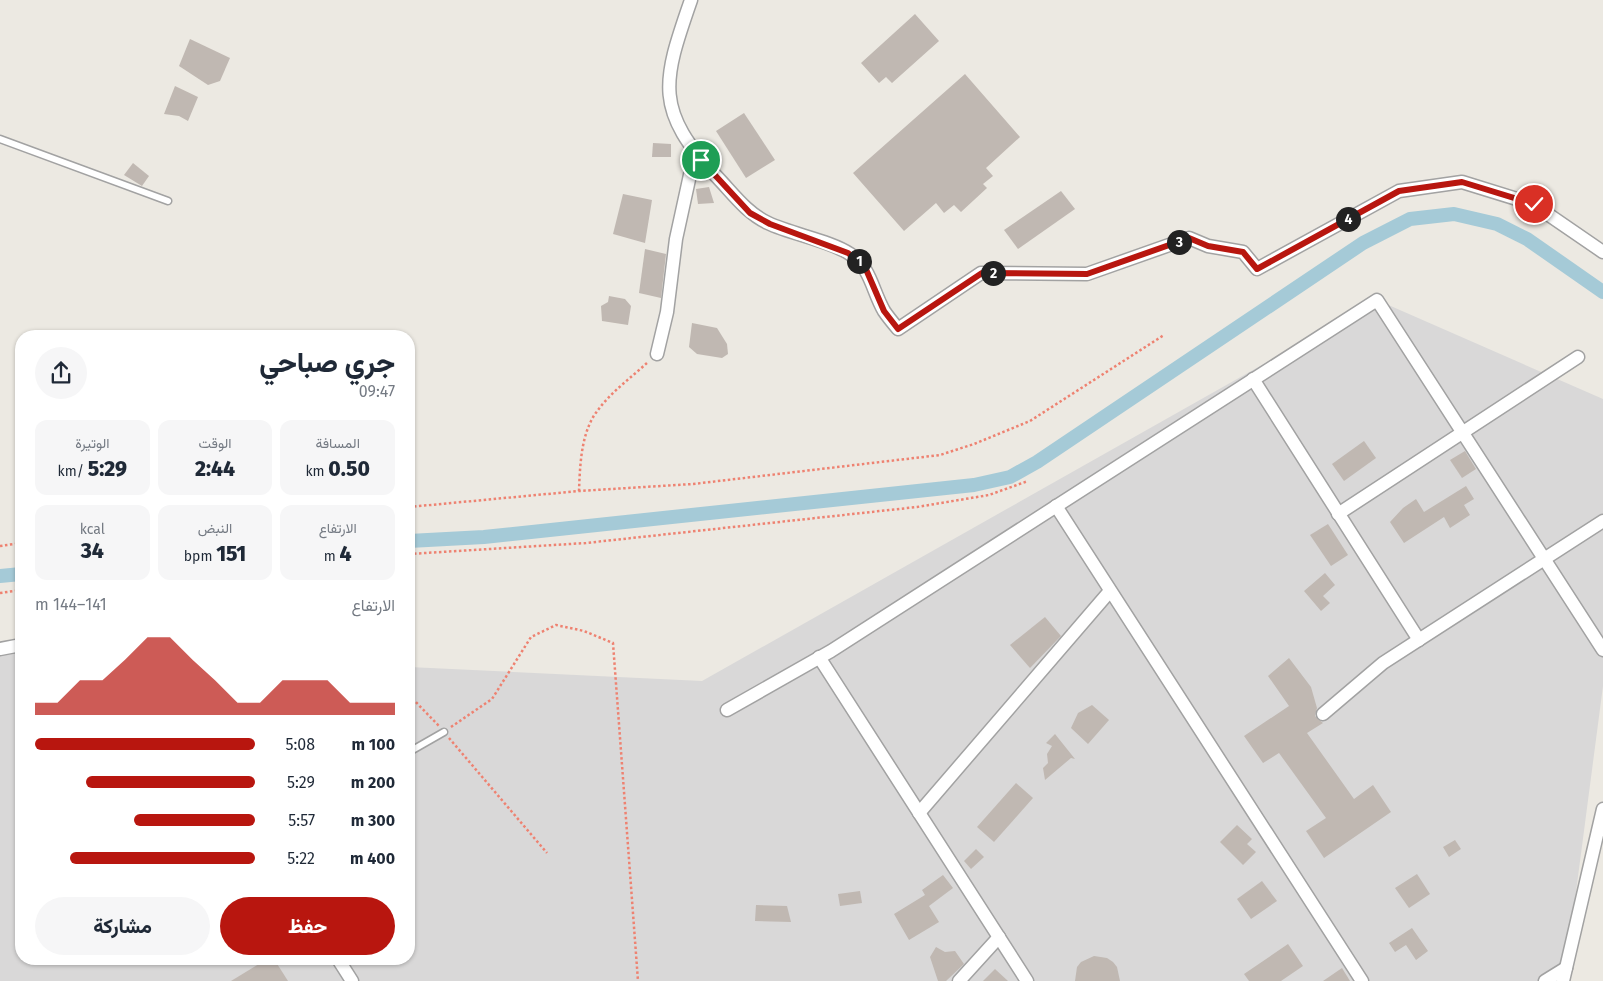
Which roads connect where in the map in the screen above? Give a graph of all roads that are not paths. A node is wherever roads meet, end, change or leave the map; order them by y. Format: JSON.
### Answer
{"nodes":[{"id":1,"x":691,"y":0,"type":"edge"},
{"id":2,"x":0,"y":139,"type":"edge"},
{"id":3,"x":695,"y":152,"type":"junction"},
{"id":4,"x":168,"y":201,"type":"dead end"},
{"id":5,"x":1603,"y":252,"type":"edge"},
{"id":6,"x":657,"y":354,"type":"road end"},
{"id":7,"x":1578,"y":357,"type":"dead end"},
{"id":8,"x":1253,"y":379,"type":"junction"},
{"id":9,"x":1463,"y":432,"type":"junction"},
{"id":10,"x":1056,"y":506,"type":"junction"},
{"id":11,"x":1338,"y":514,"type":"junction"},
{"id":12,"x":1603,"y":521,"type":"edge"},
{"id":13,"x":1544,"y":559,"type":"junction"},
{"id":14,"x":1110,"y":591,"type":"junction"},
{"id":15,"x":1419,"y":640,"type":"junction"},
{"id":16,"x":15,"y":646,"type":"edge"},
{"id":17,"x":0,"y":649,"type":"edge"},
{"id":18,"x":1603,"y":650,"type":"edge"},
{"id":19,"x":819,"y":657,"type":"junction"},
{"id":20,"x":728,"y":710,"type":"dead end"},
{"id":21,"x":1323,"y":714,"type":"dead end"},
{"id":22,"x":444,"y":732,"type":"road end"},
{"id":23,"x":415,"y":749,"type":"edge"},
{"id":24,"x":1603,"y":809,"type":"edge"},
{"id":25,"x":920,"y":813,"type":"junction"},
{"id":26,"x":999,"y":937,"type":"junction"},
{"id":27,"x":342,"y":965,"type":"edge"},
{"id":28,"x":1566,"y":968,"type":"junction"},
{"id":29,"x":352,"y":981,"type":"edge"},
{"id":30,"x":959,"y":981,"type":"edge"},
{"id":31,"x":1027,"y":981,"type":"edge"},
{"id":32,"x":1362,"y":981,"type":"edge"},
{"id":33,"x":1545,"y":981,"type":"edge"},
{"id":34,"x":1563,"y":981,"type":"edge"}],
"edges":[{"from":1,"to":3,"type":"street"},
{"from":2,"to":4,"type":"lane"},
{"from":3,"to":5,"type":"street"},
{"from":3,"to":6,"type":"street"},
{"from":7,"to":9,"type":"street"},
{"from":8,"to":9,"type":"street"},
{"from":8,"to":10,"type":"street"},
{"from":8,"to":11,"type":"street"},
{"from":9,"to":11,"type":"street"},
{"from":9,"to":13,"type":"street"},
{"from":10,"to":14,"type":"street"},
{"from":10,"to":19,"type":"street"},
{"from":11,"to":15,"type":"street"},
{"from":12,"to":13,"type":"street"},
{"from":13,"to":15,"type":"street"},
{"from":13,"to":18,"type":"street"},
{"from":14,"to":25,"type":"street"},
{"from":14,"to":32,"type":"street"},
{"from":15,"to":21,"type":"street"},
{"from":16,"to":17,"type":"street"},
{"from":19,"to":20,"type":"street"},
{"from":19,"to":25,"type":"street"},
{"from":22,"to":23,"type":"lane"},
{"from":24,"to":28,"type":"street"},
{"from":25,"to":26,"type":"street"},
{"from":26,"to":30,"type":"street"},
{"from":26,"to":31,"type":"street"},
{"from":27,"to":29,"type":"street"},
{"from":28,"to":33,"type":"street"},
{"from":28,"to":34,"type":"street"}]}
